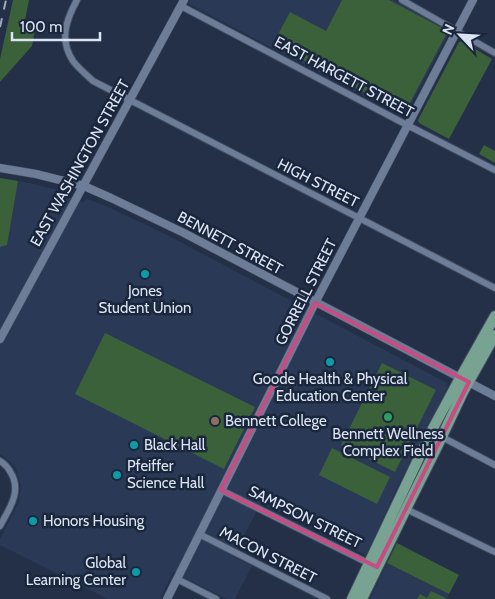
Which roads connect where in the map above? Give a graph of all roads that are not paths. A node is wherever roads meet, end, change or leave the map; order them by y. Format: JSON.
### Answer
{"nodes":[{"id":1,"x":77,"y":0,"type":"edge"},
{"id":2,"x":402,"y":0,"type":"edge"},
{"id":3,"x":473,"y":0,"type":"edge"},
{"id":4,"x":183,"y":3,"type":"edge"},
{"id":5,"x":456,"y":31,"type":"junction"},
{"id":6,"x":495,"y":53,"type":"edge"},
{"id":7,"x":130,"y":100,"type":"junction"},
{"id":8,"x":407,"y":125,"type":"junction"},
{"id":9,"x":0,"y":168,"type":"edge"},
{"id":10,"x":495,"y":170,"type":"edge"},
{"id":11,"x":84,"y":186,"type":"junction"},
{"id":12,"x":359,"y":218,"type":"junction"},
{"id":13,"x":495,"y":288,"type":"edge"},
{"id":14,"x":315,"y":303,"type":"junction"},
{"id":15,"x":495,"y":316,"type":"edge"},
{"id":16,"x":495,"y":335,"type":"edge"},
{"id":17,"x":0,"y":339,"type":"edge"},
{"id":18,"x":464,"y":380,"type":"junction"},
{"id":19,"x":495,"y":396,"type":"edge"},
{"id":20,"x":442,"y":437,"type":"junction"},
{"id":21,"x":0,"y":461,"type":"edge"},
{"id":22,"x":495,"y":465,"type":"edge"},
{"id":23,"x":221,"y":490,"type":"junction"},
{"id":24,"x":406,"y":509,"type":"junction"},
{"id":25,"x":0,"y":526,"type":"edge"},
{"id":26,"x":199,"y":534,"type":"junction"},
{"id":27,"x":495,"y":552,"type":"edge"},
{"id":28,"x":373,"y":565,"type":"junction"},
{"id":29,"x":177,"y":579,"type":"junction"},
{"id":30,"x":167,"y":599,"type":"edge"},
{"id":31,"x":216,"y":599,"type":"edge"},
{"id":32,"x":327,"y":599,"type":"edge"},
{"id":33,"x":352,"y":599,"type":"edge"},
{"id":34,"x":362,"y":599,"type":"edge"}],
"edges":[{"from":1,"to":7,"type":"street","name":"HIGH STREET"},
{"from":2,"to":5,"type":"street"},
{"from":3,"to":5,"type":"street","name":"GORRELL STREET"},
{"from":4,"to":7,"type":"street","name":"EAST WASHINGTON STREET"},
{"from":4,"to":8,"type":"street","name":"EAST HARGETT STREET"},
{"from":5,"to":6,"type":"street"},
{"from":5,"to":8,"type":"street","name":"GORRELL STREET"},
{"from":7,"to":11,"type":"street","name":"EAST WASHINGTON STREET"},
{"from":7,"to":12,"type":"street","name":"HIGH STREET"},
{"from":8,"to":10,"type":"street","name":"EAST HARGETT STREET"},
{"from":8,"to":12,"type":"street","name":"GORRELL STREET"},
{"from":9,"to":11,"type":"street","name":"BENNETT STREET"},
{"from":11,"to":14,"type":"street","name":"BENNETT STREET"},
{"from":11,"to":17,"type":"street","name":"EAST WASHINGTON STREET"},
{"from":12,"to":13,"type":"street","name":"HIGH STREET"},
{"from":12,"to":14,"type":"street","name":"GORRELL STREET"},
{"from":14,"to":18,"type":"street","name":"BENNETT STREET"},
{"from":14,"to":23,"type":"street","name":"GORRELL STREET"},
{"from":15,"to":18,"type":"main road"},
{"from":16,"to":18,"type":"main road"},
{"from":18,"to":19,"type":"street","name":"BENNETT STREET"},
{"from":18,"to":20,"type":"main road"},
{"from":18,"to":28,"type":"main road"},
{"from":20,"to":22,"type":"street"},
{"from":20,"to":24,"type":"main road"},
{"from":21,"to":25,"type":"street"},
{"from":23,"to":26,"type":"street","name":"GORRELL STREET"},
{"from":23,"to":28,"type":"street","name":"SAMPSON STREET"},
{"from":24,"to":27,"type":"street"},
{"from":24,"to":28,"type":"main road"},
{"from":26,"to":29,"type":"street","name":"GORRELL STREET"},
{"from":26,"to":32,"type":"street","name":"MACON STREET"},
{"from":28,"to":33,"type":"main road"},
{"from":28,"to":34,"type":"main road"},
{"from":29,"to":30,"type":"street","name":"GORRELL STREET"},
{"from":29,"to":31,"type":"street"}]}
